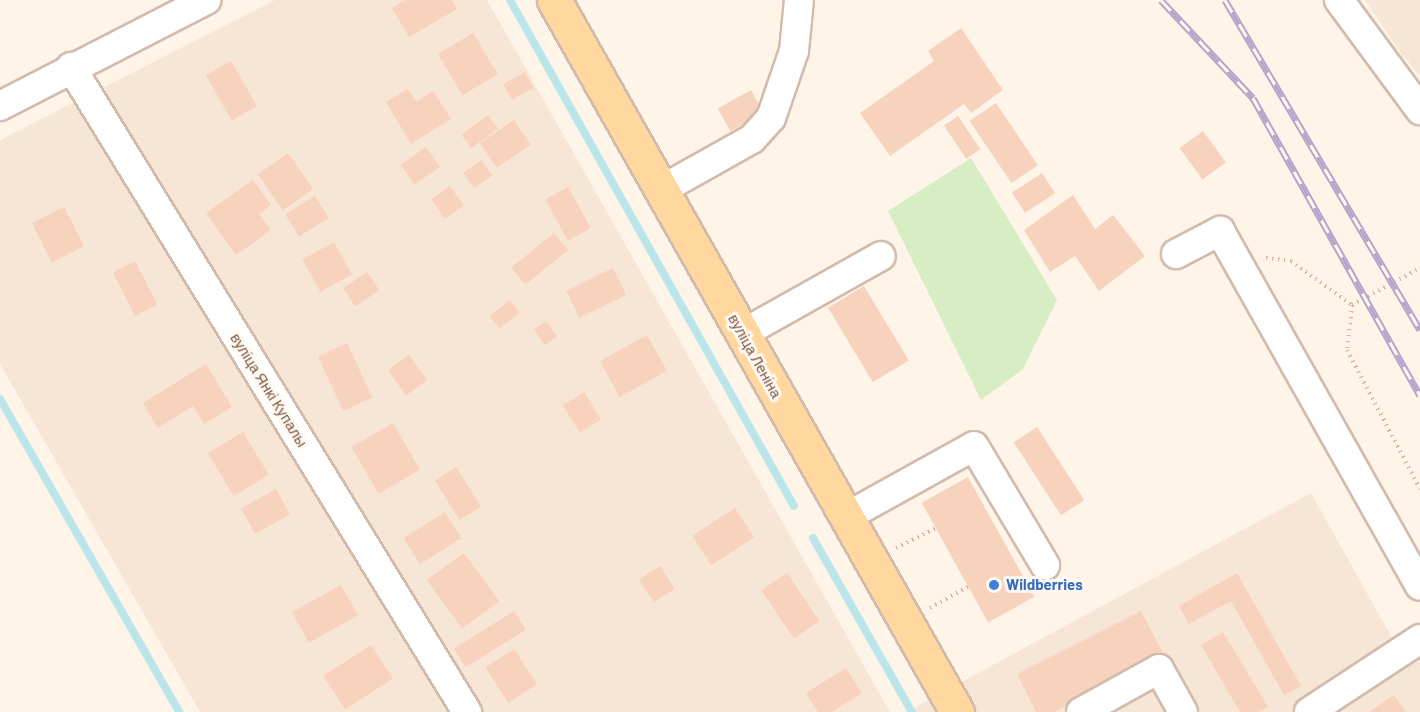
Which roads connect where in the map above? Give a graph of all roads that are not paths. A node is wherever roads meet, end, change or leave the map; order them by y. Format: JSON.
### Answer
{"nodes":[{"id":1,"x":206,"y":0,"type":"edge"},
{"id":2,"x":554,"y":0,"type":"edge"},
{"id":3,"x":800,"y":0,"type":"edge"},
{"id":4,"x":1339,"y":0,"type":"edge"},
{"id":5,"x":71,"y":67,"type":"junction"},
{"id":6,"x":0,"y":106,"type":"edge"},
{"id":7,"x":1420,"y":110,"type":"edge"},
{"id":8,"x":661,"y":190,"type":"junction"},
{"id":9,"x":1176,"y":254,"type":"dead end"},
{"id":10,"x":881,"y":256,"type":"dead end"},
{"id":11,"x":742,"y":334,"type":"junction"},
{"id":12,"x":846,"y":517,"type":"junction"},
{"id":13,"x":1045,"y":565,"type":"dead end"},
{"id":14,"x":1420,"y":586,"type":"edge"},
{"id":15,"x":1420,"y":639,"type":"edge"},
{"id":16,"x":467,"y":712,"type":"edge"},
{"id":17,"x":957,"y":712,"type":"edge"},
{"id":18,"x":1081,"y":712,"type":"edge"},
{"id":19,"x":1183,"y":712,"type":"edge"},
{"id":20,"x":1309,"y":712,"type":"edge"}],
"edges":[{"from":1,"to":5,"type":"street"},
{"from":2,"to":8,"type":"main road","name":"вуліца Леніна"},
{"from":3,"to":8,"type":"street"},
{"from":4,"to":7,"type":"street"},
{"from":5,"to":6,"type":"street"},
{"from":5,"to":16,"type":"street","name":"вуліца Янкі Купалы"},
{"from":8,"to":11,"type":"main road","name":"вуліца Леніна"},
{"from":9,"to":14,"type":"street"},
{"from":10,"to":11,"type":"street"},
{"from":11,"to":12,"type":"main road","name":"вуліца Леніна"},
{"from":12,"to":13,"type":"street"},
{"from":12,"to":17,"type":"main road","name":"вуліца Леніна"},
{"from":15,"to":20,"type":"street"},
{"from":18,"to":19,"type":"street"}]}
